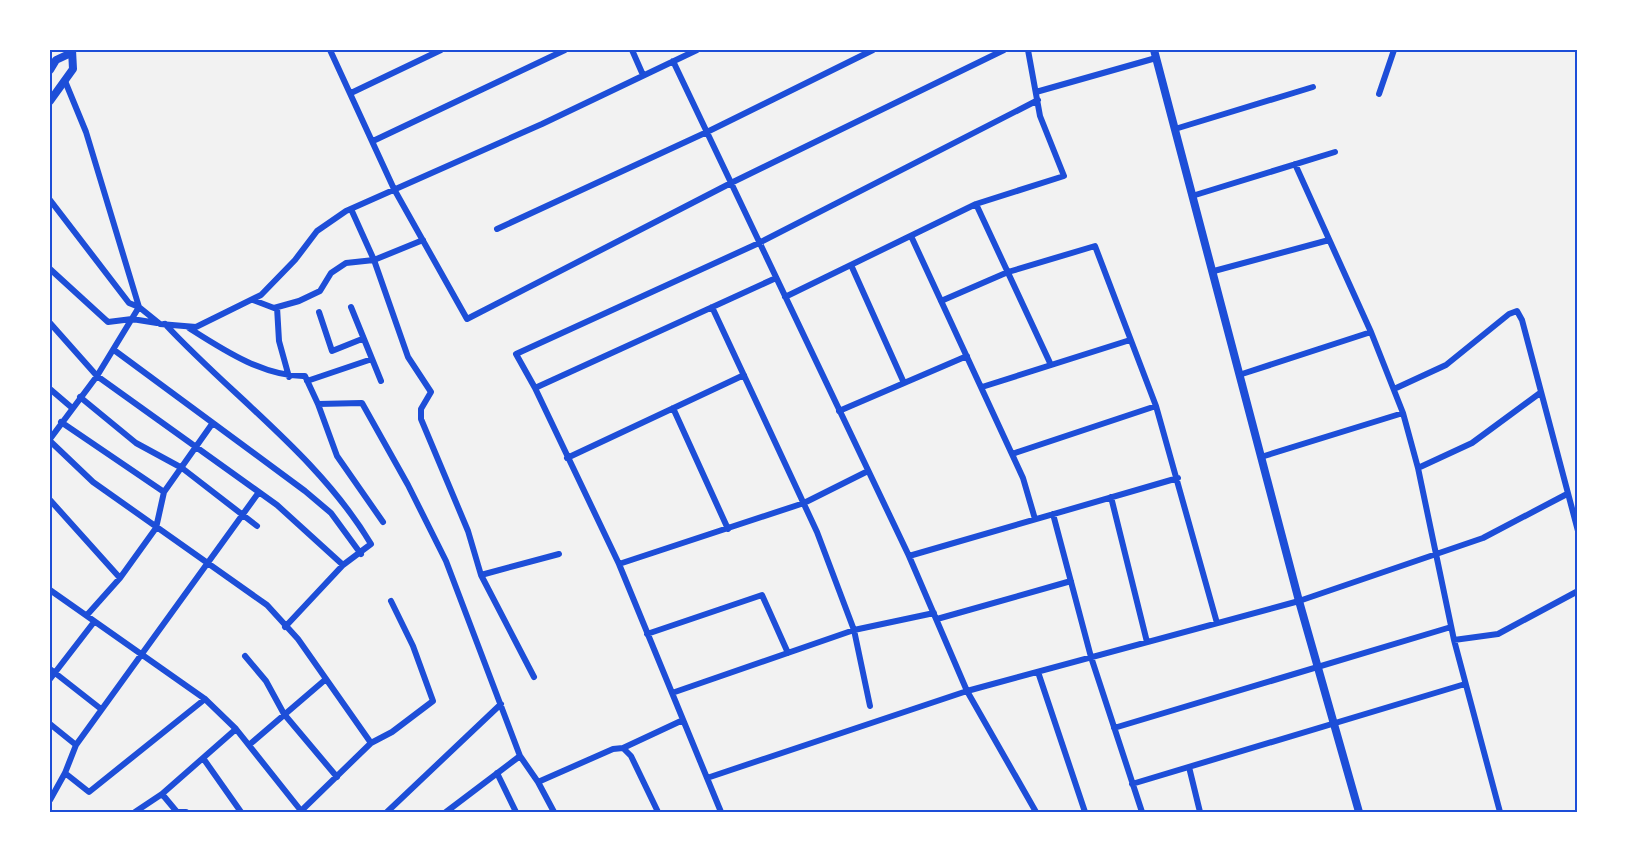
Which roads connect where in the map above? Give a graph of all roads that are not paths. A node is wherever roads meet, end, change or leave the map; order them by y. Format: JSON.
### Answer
{"nodes":[{"id":1,"x":330,"y":50,"type":"edge"},
{"id":2,"x":441,"y":50,"type":"edge"},
{"id":3,"x":565,"y":50,"type":"edge"},
{"id":4,"x":632,"y":50,"type":"edge"},
{"id":5,"x":697,"y":50,"type":"edge"},
{"id":6,"x":873,"y":50,"type":"edge"},
{"id":7,"x":1004,"y":50,"type":"edge"},
{"id":8,"x":1028,"y":50,"type":"edge"},
{"id":9,"x":1154,"y":50,"type":"edge"},
{"id":10,"x":1394,"y":50,"type":"edge"},
{"id":11,"x":72,"y":51,"type":"edge"},
{"id":12,"x":1156,"y":58,"type":"junction"},
{"id":13,"x":673,"y":61,"type":"junction"},
{"id":14,"x":50,"y":70,"type":"edge"},
{"id":15,"x":643,"y":75,"type":"junction"},
{"id":16,"x":65,"y":81,"type":"junction"},
{"id":17,"x":1313,"y":87,"type":"dead end"},
{"id":18,"x":1036,"y":92,"type":"junction"},
{"id":19,"x":351,"y":93,"type":"junction"},
{"id":20,"x":1379,"y":93,"type":"dead end"},
{"id":21,"x":1038,"y":100,"type":"junction"},
{"id":22,"x":50,"y":101,"type":"edge"},
{"id":23,"x":1175,"y":129,"type":"junction"},
{"id":24,"x":706,"y":132,"type":"junction"},
{"id":25,"x":373,"y":141,"type":"junction"},
{"id":26,"x":1335,"y":152,"type":"dead end"},
{"id":27,"x":1295,"y":164,"type":"junction"},
{"id":28,"x":731,"y":183,"type":"junction"},
{"id":29,"x":394,"y":189,"type":"junction"},
{"id":30,"x":1192,"y":196,"type":"junction"},
{"id":31,"x":50,"y":200,"type":"edge"},
{"id":32,"x":976,"y":204,"type":"junction"},
{"id":33,"x":351,"y":209,"type":"junction"},
{"id":34,"x":497,"y":229,"type":"dead end"},
{"id":35,"x":911,"y":236,"type":"junction"},
{"id":36,"x":423,"y":240,"type":"junction"},
{"id":37,"x":1329,"y":240,"type":"junction"},
{"id":38,"x":759,"y":243,"type":"junction"},
{"id":39,"x":374,"y":260,"type":"junction"},
{"id":40,"x":851,"y":265,"type":"junction"},
{"id":41,"x":50,"y":269,"type":"edge"},
{"id":42,"x":1214,"y":270,"type":"junction"},
{"id":43,"x":1008,"y":272,"type":"junction"},
{"id":44,"x":776,"y":278,"type":"junction"},
{"id":45,"x":785,"y":297,"type":"junction"},
{"id":46,"x":253,"y":300,"type":"junction"},
{"id":47,"x":941,"y":301,"type":"junction"},
{"id":48,"x":139,"y":307,"type":"junction"},
{"id":49,"x":278,"y":307,"type":"junction"},
{"id":50,"x":351,"y":307,"type":"dead end"},
{"id":51,"x":712,"y":307,"type":"junction"},
{"id":52,"x":320,"y":312,"type":"dead end"},
{"id":53,"x":132,"y":319,"type":"junction"},
{"id":54,"x":50,"y":323,"type":"edge"},
{"id":55,"x":163,"y":324,"type":"junction"},
{"id":56,"x":185,"y":326,"type":"junction"},
{"id":57,"x":1371,"y":332,"type":"junction"},
{"id":58,"x":362,"y":339,"type":"junction"},
{"id":59,"x":1130,"y":340,"type":"junction"},
{"id":60,"x":114,"y":350,"type":"junction"},
{"id":61,"x":967,"y":356,"type":"junction"},
{"id":62,"x":372,"y":360,"type":"junction"},
{"id":63,"x":1051,"y":364,"type":"junction"},
{"id":64,"x":1242,"y":374,"type":"junction"},
{"id":65,"x":97,"y":375,"type":"junction"},
{"id":66,"x":744,"y":375,"type":"junction"},
{"id":67,"x":289,"y":376,"type":"junction"},
{"id":68,"x":308,"y":381,"type":"junction"},
{"id":69,"x":381,"y":381,"type":"dead end"},
{"id":70,"x":904,"y":383,"type":"junction"},
{"id":71,"x":982,"y":387,"type":"junction"},
{"id":72,"x":535,"y":388,"type":"junction"},
{"id":73,"x":50,"y":389,"type":"edge"},
{"id":74,"x":1394,"y":389,"type":"junction"},
{"id":75,"x":1540,"y":393,"type":"junction"},
{"id":76,"x":80,"y":397,"type":"junction"},
{"id":77,"x":318,"y":404,"type":"junction"},
{"id":78,"x":1156,"y":406,"type":"junction"},
{"id":79,"x":71,"y":407,"type":"junction"},
{"id":80,"x":673,"y":408,"type":"junction"},
{"id":81,"x":839,"y":411,"type":"junction"},
{"id":82,"x":1403,"y":414,"type":"junction"},
{"id":83,"x":61,"y":422,"type":"junction"},
{"id":84,"x":212,"y":424,"type":"junction"},
{"id":85,"x":50,"y":440,"type":"edge"},
{"id":86,"x":197,"y":447,"type":"junction"},
{"id":87,"x":1012,"y":454,"type":"junction"},
{"id":88,"x":1261,"y":457,"type":"junction"},
{"id":89,"x":567,"y":458,"type":"junction"},
{"id":90,"x":182,"y":468,"type":"junction"},
{"id":91,"x":1418,"y":468,"type":"junction"},
{"id":92,"x":868,"y":471,"type":"junction"},
{"id":93,"x":1178,"y":478,"type":"junction"},
{"id":94,"x":164,"y":492,"type":"junction"},
{"id":95,"x":259,"y":492,"type":"junction"},
{"id":96,"x":1567,"y":494,"type":"junction"},
{"id":97,"x":1111,"y":497,"type":"junction"},
{"id":98,"x":50,"y":500,"type":"edge"},
{"id":99,"x":804,"y":503,"type":"junction"},
{"id":100,"x":1053,"y":514,"type":"junction"},
{"id":101,"x":243,"y":515,"type":"junction"},
{"id":102,"x":1035,"y":519,"type":"junction"},
{"id":103,"x":383,"y":522,"type":"dead end"},
{"id":104,"x":258,"y":526,"type":"dead end"},
{"id":105,"x":156,"y":528,"type":"junction"},
{"id":106,"x":728,"y":529,"type":"junction"},
{"id":107,"x":1578,"y":531,"type":"edge"},
{"id":108,"x":361,"y":554,"type":"junction"},
{"id":109,"x":559,"y":554,"type":"dead end"},
{"id":110,"x":1436,"y":555,"type":"junction"},
{"id":111,"x":909,"y":556,"type":"junction"},
{"id":112,"x":208,"y":561,"type":"junction"},
{"id":113,"x":619,"y":564,"type":"junction"},
{"id":114,"x":343,"y":565,"type":"junction"},
{"id":115,"x":481,"y":574,"type":"junction"},
{"id":116,"x":120,"y":579,"type":"junction"},
{"id":117,"x":1071,"y":581,"type":"junction"},
{"id":118,"x":50,"y":590,"type":"edge"},
{"id":119,"x":1578,"y":591,"type":"edge"},
{"id":120,"x":392,"y":601,"type":"dead end"},
{"id":121,"x":1299,"y":601,"type":"junction"},
{"id":122,"x":87,"y":615,"type":"junction"},
{"id":123,"x":936,"y":616,"type":"junction"},
{"id":124,"x":94,"y":622,"type":"junction"},
{"id":125,"x":1217,"y":623,"type":"junction"},
{"id":126,"x":285,"y":627,"type":"junction"},
{"id":127,"x":1451,"y":627,"type":"junction"},
{"id":128,"x":854,"y":630,"type":"junction"},
{"id":129,"x":647,"y":634,"type":"junction"},
{"id":130,"x":1454,"y":640,"type":"junction"},
{"id":131,"x":1147,"y":642,"type":"junction"},
{"id":132,"x":141,"y":652,"type":"junction"},
{"id":133,"x":788,"y":653,"type":"junction"},
{"id":134,"x":245,"y":656,"type":"dead end"},
{"id":135,"x":1091,"y":657,"type":"junction"},
{"id":136,"x":1319,"y":667,"type":"junction"},
{"id":137,"x":52,"y":671,"type":"edge"},
{"id":138,"x":1038,"y":672,"type":"junction"},
{"id":139,"x":534,"y":677,"type":"dead end"},
{"id":140,"x":50,"y":679,"type":"edge"},
{"id":141,"x":326,"y":679,"type":"junction"},
{"id":142,"x":1465,"y":684,"type":"junction"},
{"id":143,"x":967,"y":691,"type":"junction"},
{"id":144,"x":672,"y":693,"type":"junction"},
{"id":145,"x":205,"y":699,"type":"junction"},
{"id":146,"x":501,"y":704,"type":"junction"},
{"id":147,"x":870,"y":706,"type":"dead end"},
{"id":148,"x":101,"y":709,"type":"junction"},
{"id":149,"x":284,"y":714,"type":"junction"},
{"id":150,"x":683,"y":720,"type":"junction"},
{"id":151,"x":1335,"y":722,"type":"junction"},
{"id":152,"x":50,"y":724,"type":"edge"},
{"id":153,"x":1114,"y":728,"type":"junction"},
{"id":154,"x":236,"y":729,"type":"junction"},
{"id":155,"x":370,"y":743,"type":"junction"},
{"id":156,"x":76,"y":745,"type":"junction"},
{"id":157,"x":249,"y":745,"type":"junction"},
{"id":158,"x":624,"y":748,"type":"junction"},
{"id":159,"x":520,"y":756,"type":"junction"},
{"id":160,"x":203,"y":758,"type":"junction"},
{"id":161,"x":1189,"y":766,"type":"junction"},
{"id":162,"x":65,"y":773,"type":"junction"},
{"id":163,"x":497,"y":773,"type":"junction"},
{"id":164,"x":337,"y":777,"type":"junction"},
{"id":165,"x":707,"y":778,"type":"junction"},
{"id":166,"x":538,"y":782,"type":"junction"},
{"id":167,"x":1132,"y":784,"type":"junction"},
{"id":168,"x":162,"y":794,"type":"junction"},
{"id":169,"x":50,"y":800,"type":"edge"},
{"id":170,"x":451,"y":811,"type":"edge"},
{"id":171,"x":301,"y":812,"type":"edge"},
{"id":172,"x":135,"y":813,"type":"edge"},
{"id":173,"x":186,"y":813,"type":"edge"},
{"id":174,"x":241,"y":813,"type":"edge"},
{"id":175,"x":387,"y":813,"type":"edge"},
{"id":176,"x":516,"y":813,"type":"edge"},
{"id":177,"x":554,"y":813,"type":"edge"},
{"id":178,"x":658,"y":813,"type":"edge"},
{"id":179,"x":721,"y":813,"type":"edge"},
{"id":180,"x":1036,"y":813,"type":"edge"},
{"id":181,"x":1085,"y":813,"type":"edge"},
{"id":182,"x":1142,"y":813,"type":"edge"},
{"id":183,"x":1200,"y":813,"type":"edge"},
{"id":184,"x":1359,"y":813,"type":"edge"},
{"id":185,"x":1500,"y":813,"type":"edge"}],
"edges":[{"from":1,"to":19,"type":"street"},
{"from":2,"to":19,"type":"street"},
{"from":3,"to":25,"type":"street"},
{"from":4,"to":15,"type":"street"},
{"from":5,"to":13,"type":"street"},
{"from":6,"to":24,"type":"street"},
{"from":7,"to":28,"type":"street"},
{"from":8,"to":18,"type":"street"},
{"from":9,"to":12,"type":"street"},
{"from":10,"to":20,"type":"street"},
{"from":11,"to":14,"type":"main road"},
{"from":11,"to":16,"type":"main road"},
{"from":12,"to":18,"type":"street"},
{"from":12,"to":23,"type":"street"},
{"from":13,"to":15,"type":"street"},
{"from":13,"to":24,"type":"street"},
{"from":15,"to":29,"type":"street"},
{"from":16,"to":22,"type":"main road"},
{"from":16,"to":48,"type":"street"},
{"from":17,"to":23,"type":"street"},
{"from":18,"to":21,"type":"street"},
{"from":19,"to":25,"type":"street"},
{"from":21,"to":32,"type":"street"},
{"from":21,"to":38,"type":"street"},
{"from":23,"to":30,"type":"street"},
{"from":24,"to":28,"type":"street"},
{"from":24,"to":34,"type":"street"},
{"from":25,"to":29,"type":"street"},
{"from":26,"to":27,"type":"street"},
{"from":27,"to":30,"type":"street"},
{"from":27,"to":37,"type":"street"},
{"from":28,"to":36,"type":"street"},
{"from":28,"to":38,"type":"street"},
{"from":29,"to":33,"type":"street"},
{"from":29,"to":36,"type":"street"},
{"from":30,"to":42,"type":"street"},
{"from":31,"to":48,"type":"street"},
{"from":32,"to":35,"type":"street"},
{"from":32,"to":43,"type":"street"},
{"from":33,"to":39,"type":"street"},
{"from":33,"to":46,"type":"street"},
{"from":35,"to":40,"type":"street"},
{"from":35,"to":47,"type":"street"},
{"from":36,"to":39,"type":"street"},
{"from":37,"to":42,"type":"street"},
{"from":37,"to":57,"type":"street"},
{"from":38,"to":44,"type":"street"},
{"from":38,"to":72,"type":"street"},
{"from":39,"to":49,"type":"street"},
{"from":39,"to":115,"type":"street"},
{"from":40,"to":45,"type":"street"},
{"from":40,"to":70,"type":"street"},
{"from":41,"to":53,"type":"street"},
{"from":42,"to":64,"type":"street"},
{"from":43,"to":47,"type":"street"},
{"from":43,"to":59,"type":"street"},
{"from":43,"to":63,"type":"street"},
{"from":44,"to":45,"type":"street"},
{"from":44,"to":51,"type":"street"},
{"from":45,"to":81,"type":"street"},
{"from":46,"to":49,"type":"street"},
{"from":46,"to":56,"type":"street"},
{"from":47,"to":61,"type":"street"},
{"from":48,"to":53,"type":"street"},
{"from":48,"to":55,"type":"street"},
{"from":49,"to":67,"type":"street"},
{"from":50,"to":58,"type":"street"},
{"from":51,"to":66,"type":"street"},
{"from":51,"to":72,"type":"street"},
{"from":52,"to":58,"type":"street"},
{"from":53,"to":55,"type":"street"},
{"from":53,"to":60,"type":"street"},
{"from":54,"to":65,"type":"street"},
{"from":55,"to":56,"type":"street"},
{"from":55,"to":108,"type":"street"},
{"from":56,"to":67,"type":"street"},
{"from":57,"to":64,"type":"street"},
{"from":57,"to":74,"type":"street"},
{"from":58,"to":62,"type":"street"},
{"from":59,"to":63,"type":"street"},
{"from":59,"to":78,"type":"street"},
{"from":60,"to":65,"type":"street"},
{"from":60,"to":84,"type":"street"},
{"from":61,"to":70,"type":"street"},
{"from":61,"to":71,"type":"street"},
{"from":62,"to":68,"type":"street"},
{"from":62,"to":69,"type":"street"},
{"from":63,"to":71,"type":"street"},
{"from":64,"to":88,"type":"street"},
{"from":65,"to":76,"type":"street"},
{"from":65,"to":86,"type":"street"},
{"from":66,"to":80,"type":"street"},
{"from":66,"to":99,"type":"street"},
{"from":67,"to":68,"type":"street"},
{"from":68,"to":77,"type":"street"},
{"from":70,"to":81,"type":"street"},
{"from":71,"to":87,"type":"street"},
{"from":72,"to":89,"type":"street"},
{"from":73,"to":79,"type":"street"},
{"from":74,"to":75,"type":"street"},
{"from":74,"to":82,"type":"street"},
{"from":75,"to":91,"type":"street"},
{"from":75,"to":96,"type":"street"},
{"from":76,"to":79,"type":"street"},
{"from":76,"to":90,"type":"street"},
{"from":77,"to":103,"type":"street"},
{"from":77,"to":146,"type":"street"},
{"from":78,"to":87,"type":"street"},
{"from":78,"to":93,"type":"street"},
{"from":79,"to":83,"type":"street"},
{"from":80,"to":89,"type":"street"},
{"from":80,"to":106,"type":"street"},
{"from":81,"to":92,"type":"street"},
{"from":82,"to":88,"type":"street"},
{"from":82,"to":91,"type":"street"},
{"from":83,"to":85,"type":"street"},
{"from":83,"to":94,"type":"street"},
{"from":84,"to":86,"type":"street"},
{"from":84,"to":108,"type":"street"},
{"from":85,"to":105,"type":"street"},
{"from":86,"to":90,"type":"street"},
{"from":86,"to":95,"type":"street"},
{"from":87,"to":102,"type":"street"},
{"from":88,"to":121,"type":"street"},
{"from":89,"to":113,"type":"street"},
{"from":90,"to":94,"type":"street"},
{"from":90,"to":101,"type":"street"},
{"from":91,"to":110,"type":"street"},
{"from":92,"to":99,"type":"street"},
{"from":92,"to":111,"type":"street"},
{"from":93,"to":97,"type":"street"},
{"from":93,"to":125,"type":"street"},
{"from":94,"to":105,"type":"street"},
{"from":95,"to":101,"type":"street"},
{"from":95,"to":114,"type":"street"},
{"from":96,"to":107,"type":"street"},
{"from":96,"to":110,"type":"street"},
{"from":97,"to":100,"type":"street"},
{"from":97,"to":131,"type":"street"},
{"from":98,"to":116,"type":"street"},
{"from":99,"to":106,"type":"street"},
{"from":99,"to":128,"type":"street"},
{"from":100,"to":102,"type":"street"},
{"from":100,"to":117,"type":"street"},
{"from":101,"to":104,"type":"street"},
{"from":101,"to":112,"type":"street"},
{"from":102,"to":111,"type":"street"},
{"from":105,"to":112,"type":"street"},
{"from":105,"to":116,"type":"street"},
{"from":106,"to":113,"type":"street"},
{"from":108,"to":114,"type":"street"},
{"from":109,"to":115,"type":"street"},
{"from":110,"to":121,"type":"street"},
{"from":110,"to":127,"type":"street"},
{"from":111,"to":123,"type":"street"},
{"from":112,"to":126,"type":"street"},
{"from":112,"to":132,"type":"street"},
{"from":113,"to":129,"type":"street"},
{"from":114,"to":126,"type":"street"},
{"from":115,"to":139,"type":"street"},
{"from":116,"to":122,"type":"street"},
{"from":117,"to":123,"type":"street"},
{"from":117,"to":135,"type":"street"},
{"from":118,"to":122,"type":"street"},
{"from":119,"to":130,"type":"street"},
{"from":120,"to":155,"type":"street"},
{"from":121,"to":125,"type":"street"},
{"from":121,"to":136,"type":"street"},
{"from":122,"to":124,"type":"street"},
{"from":123,"to":128,"type":"street"},
{"from":123,"to":143,"type":"street"},
{"from":124,"to":132,"type":"street"},
{"from":124,"to":137,"type":"street"},
{"from":125,"to":131,"type":"street"},
{"from":126,"to":141,"type":"street"},
{"from":127,"to":130,"type":"street"},
{"from":127,"to":136,"type":"street"},
{"from":128,"to":133,"type":"street"},
{"from":128,"to":147,"type":"street"},
{"from":129,"to":133,"type":"street"},
{"from":129,"to":144,"type":"street"},
{"from":130,"to":142,"type":"street"},
{"from":131,"to":135,"type":"street"},
{"from":132,"to":145,"type":"street"},
{"from":132,"to":148,"type":"street"},
{"from":133,"to":144,"type":"street"},
{"from":134,"to":149,"type":"street"},
{"from":135,"to":138,"type":"street"},
{"from":135,"to":153,"type":"street"},
{"from":136,"to":151,"type":"street"},
{"from":136,"to":153,"type":"street"},
{"from":137,"to":140,"type":"street"},
{"from":137,"to":148,"type":"street"},
{"from":138,"to":143,"type":"street"},
{"from":138,"to":181,"type":"street"},
{"from":141,"to":149,"type":"street"},
{"from":141,"to":155,"type":"street"},
{"from":142,"to":151,"type":"street"},
{"from":142,"to":185,"type":"street"},
{"from":143,"to":165,"type":"street"},
{"from":143,"to":180,"type":"street"},
{"from":144,"to":150,"type":"street"},
{"from":145,"to":154,"type":"street"},
{"from":145,"to":162,"type":"street"},
{"from":146,"to":159,"type":"street"},
{"from":146,"to":175,"type":"street"},
{"from":148,"to":156,"type":"street"},
{"from":149,"to":157,"type":"street"},
{"from":149,"to":164,"type":"street"},
{"from":150,"to":158,"type":"street"},
{"from":150,"to":165,"type":"street"},
{"from":151,"to":161,"type":"street"},
{"from":151,"to":184,"type":"street"},
{"from":152,"to":156,"type":"street"},
{"from":153,"to":167,"type":"street"},
{"from":154,"to":157,"type":"street"},
{"from":154,"to":160,"type":"street"},
{"from":155,"to":164,"type":"street"},
{"from":156,"to":162,"type":"street"},
{"from":157,"to":171,"type":"street"},
{"from":158,"to":166,"type":"street"},
{"from":158,"to":178,"type":"street"},
{"from":159,"to":163,"type":"street"},
{"from":159,"to":166,"type":"street"},
{"from":160,"to":168,"type":"street"},
{"from":160,"to":174,"type":"street"},
{"from":161,"to":167,"type":"street"},
{"from":161,"to":183,"type":"street"},
{"from":162,"to":169,"type":"street"},
{"from":163,"to":170,"type":"street"},
{"from":163,"to":176,"type":"street"},
{"from":164,"to":171,"type":"street"},
{"from":165,"to":179,"type":"street"},
{"from":166,"to":177,"type":"street"},
{"from":167,"to":182,"type":"street"},
{"from":168,"to":172,"type":"street"},
{"from":168,"to":173,"type":"street"}]}
